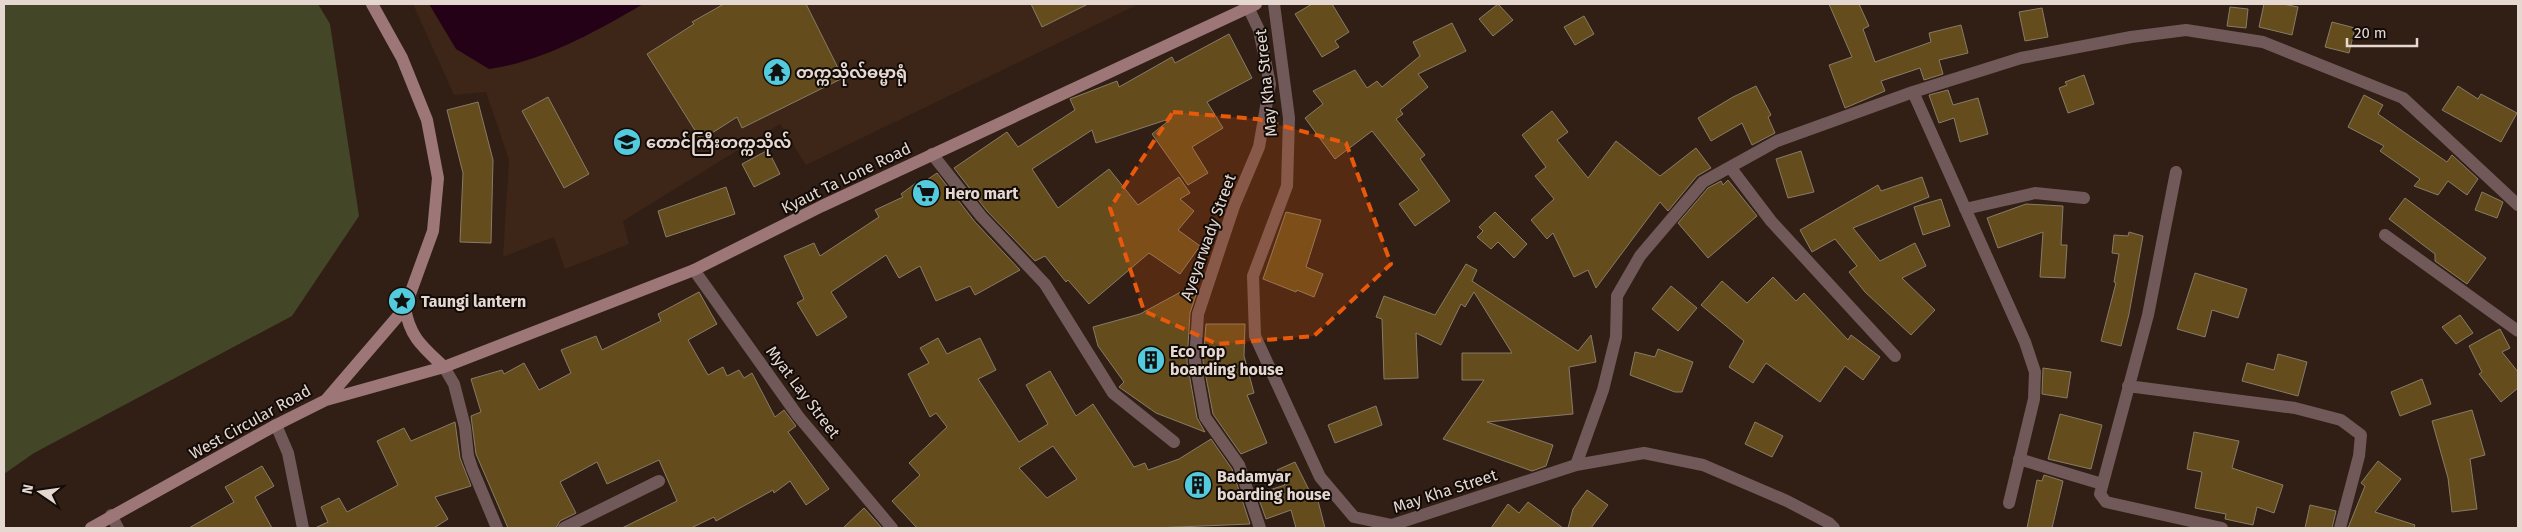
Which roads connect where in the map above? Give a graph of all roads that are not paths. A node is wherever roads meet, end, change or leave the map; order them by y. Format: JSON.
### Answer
{"nodes":[{"id":1,"x":372,"y":4,"type":"edge"},
{"id":2,"x":1274,"y":4,"type":"edge"},
{"id":3,"x":1252,"y":6,"type":"edge"},
{"id":4,"x":1913,"y":92,"type":"junction"},
{"id":5,"x":932,"y":154,"type":"junction"},
{"id":6,"x":1730,"y":167,"type":"junction"},
{"id":7,"x":2176,"y":172,"type":"dead end"},
{"id":8,"x":2084,"y":198,"type":"dead end"},
{"id":9,"x":2518,"y":205,"type":"edge"},
{"id":10,"x":1965,"y":209,"type":"junction"},
{"id":11,"x":2385,"y":235,"type":"dead end"},
{"id":12,"x":694,"y":270,"type":"junction"},
{"id":13,"x":405,"y":308,"type":"junction"},
{"id":14,"x":2518,"y":331,"type":"edge"},
{"id":15,"x":1895,"y":356,"type":"dead end"},
{"id":16,"x":444,"y":367,"type":"junction"},
{"id":17,"x":2128,"y":386,"type":"junction"},
{"id":18,"x":326,"y":400,"type":"junction"},
{"id":19,"x":276,"y":425,"type":"junction"},
{"id":20,"x":1174,"y":442,"type":"dead end"},
{"id":21,"x":2019,"y":459,"type":"junction"},
{"id":22,"x":1576,"y":465,"type":"junction"},
{"id":23,"x":659,"y":481,"type":"dead end"},
{"id":24,"x":2102,"y":484,"type":"junction"},
{"id":25,"x":2009,"y":503,"type":"dead end"},
{"id":26,"x":111,"y":515,"type":"junction"},
{"id":27,"x":90,"y":528,"type":"edge"},
{"id":28,"x":118,"y":528,"type":"edge"},
{"id":29,"x":303,"y":528,"type":"edge"},
{"id":30,"x":497,"y":528,"type":"edge"},
{"id":31,"x":564,"y":528,"type":"edge"},
{"id":32,"x":892,"y":528,"type":"edge"},
{"id":33,"x":1260,"y":528,"type":"edge"},
{"id":34,"x":1834,"y":528,"type":"edge"},
{"id":35,"x":2222,"y":528,"type":"edge"},
{"id":36,"x":2340,"y":528,"type":"edge"}],
"edges":[{"from":1,"to":13,"type":"street","name":"West Circular Road"},
{"from":2,"to":22,"type":"street","name":"May Kha Street"},
{"from":3,"to":5,"type":"street","name":"Kyaut Ta Lone Road"},
{"from":3,"to":33,"type":"street","name":"Ayeyarwady Street"},
{"from":4,"to":6,"type":"street"},
{"from":4,"to":9,"type":"street"},
{"from":4,"to":10,"type":"street"},
{"from":5,"to":12,"type":"street","name":"Kyaut Ta Lone Road"},
{"from":5,"to":20,"type":"street"},
{"from":6,"to":15,"type":"street"},
{"from":6,"to":22,"type":"street"},
{"from":7,"to":17,"type":"street"},
{"from":8,"to":10,"type":"street"},
{"from":10,"to":21,"type":"street"},
{"from":11,"to":14,"type":"street"},
{"from":12,"to":16,"type":"street","name":"Kyaut Ta Lone Road"},
{"from":12,"to":32,"type":"street","name":"Myat Lay Street"},
{"from":13,"to":16,"type":"street"},
{"from":13,"to":18,"type":"street","name":"West Circular Road"},
{"from":16,"to":18,"type":"street","name":"Kyaut Ta Lone Road"},
{"from":16,"to":30,"type":"street"},
{"from":17,"to":24,"type":"street"},
{"from":17,"to":36,"type":"street"},
{"from":18,"to":19,"type":"street","name":"West Circular Road"},
{"from":19,"to":26,"type":"street","name":"West Circular Road"},
{"from":19,"to":29,"type":"street"},
{"from":21,"to":24,"type":"street"},
{"from":21,"to":25,"type":"street"},
{"from":22,"to":34,"type":"street","name":"May Kha Street"},
{"from":23,"to":31,"type":"street"},
{"from":24,"to":35,"type":"street"},
{"from":26,"to":27,"type":"street","name":"West Circular Road"},
{"from":26,"to":28,"type":"street"}]}
